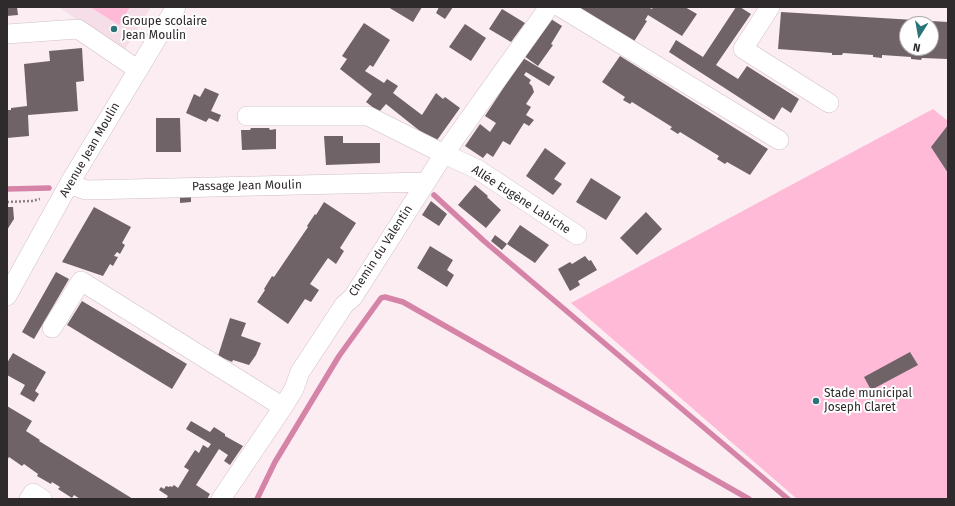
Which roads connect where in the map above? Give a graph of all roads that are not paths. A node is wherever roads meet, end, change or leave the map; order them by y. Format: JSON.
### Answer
{"nodes":[{"id":1,"x":176,"y":7,"type":"edge"},
{"id":2,"x":549,"y":7,"type":"edge"},
{"id":3,"x":560,"y":7,"type":"edge"},
{"id":4,"x":770,"y":7,"type":"edge"},
{"id":5,"x":7,"y":34,"type":"edge"},
{"id":6,"x":138,"y":69,"type":"junction"},
{"id":7,"x":830,"y":103,"type":"dead end"},
{"id":8,"x":247,"y":116,"type":"dead end"},
{"id":9,"x":779,"y":140,"type":"dead end"},
{"id":10,"x":444,"y":154,"type":"junction"},
{"id":11,"x":426,"y":182,"type":"junction"},
{"id":12,"x":69,"y":184,"type":"junction"},
{"id":13,"x":577,"y":235,"type":"dead end"},
{"id":14,"x":7,"y":296,"type":"edge"},
{"id":15,"x":52,"y":328,"type":"dead end"},
{"id":16,"x":283,"y":407,"type":"junction"},
{"id":17,"x":29,"y":499,"type":"edge"},
{"id":18,"x":42,"y":499,"type":"edge"},
{"id":19,"x":221,"y":499,"type":"edge"}],
"edges":[{"from":1,"to":6,"type":"street","name":"Avenue Jean Moulin"},
{"from":2,"to":10,"type":"street","name":"Chemin du Valentin"},
{"from":3,"to":9,"type":"street"},
{"from":4,"to":7,"type":"street"},
{"from":5,"to":6,"type":"street"},
{"from":6,"to":12,"type":"street","name":"Avenue Jean Moulin"},
{"from":8,"to":10,"type":"street","name":"Allée Eugène Labiche"},
{"from":10,"to":11,"type":"street","name":"Chemin du Valentin"},
{"from":10,"to":13,"type":"street","name":"Allée Eugène Labiche"},
{"from":11,"to":12,"type":"street","name":"Passage Jean Moulin"},
{"from":11,"to":16,"type":"street","name":"Chemin du Valentin"},
{"from":12,"to":14,"type":"street","name":"Avenue Jean Moulin"},
{"from":15,"to":16,"type":"street"},
{"from":16,"to":19,"type":"street","name":"Chemin du Valentin"},
{"from":17,"to":18,"type":"street"}]}
